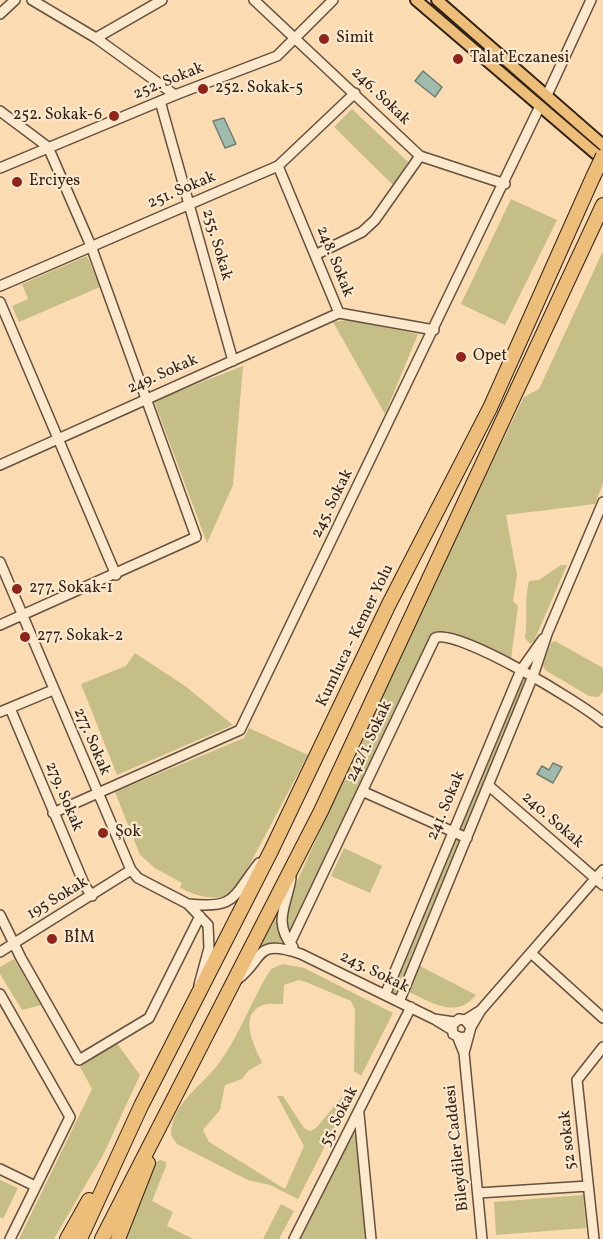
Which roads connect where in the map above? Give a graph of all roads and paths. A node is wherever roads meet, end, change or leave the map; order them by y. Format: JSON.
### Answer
{"nodes":[{"id":1,"x":15,"y":0,"type":"edge"},
{"id":2,"x":32,"y":0,"type":"edge"},
{"id":3,"x":162,"y":0,"type":"edge"},
{"id":4,"x":254,"y":0,"type":"edge"},
{"id":5,"x":333,"y":0,"type":"edge"},
{"id":6,"x":416,"y":0,"type":"edge"},
{"id":7,"x":437,"y":0,"type":"edge"},
{"id":8,"x":591,"y":0,"type":"edge"},
{"id":9,"x":0,"y":14,"type":"edge"},
{"id":10,"x":96,"y":38,"type":"junction"},
{"id":11,"x":295,"y":38,"type":"junction"},
{"id":12,"x":355,"y":93,"type":"junction"},
{"id":13,"x":175,"y":95,"type":"junction"},
{"id":14,"x":547,"y":95,"type":"junction"},
{"id":15,"x":160,"y":101,"type":"junction"},
{"id":16,"x":540,"y":106,"type":"junction"},
{"id":17,"x":0,"y":111,"type":"edge"},
{"id":18,"x":603,"y":145,"type":"edge"},
{"id":19,"x":48,"y":147,"type":"junction"},
{"id":20,"x":420,"y":156,"type":"junction"},
{"id":21,"x":603,"y":158,"type":"edge"},
{"id":22,"x":278,"y":166,"type":"junction"},
{"id":23,"x":0,"y":168,"type":"edge"},
{"id":24,"x":505,"y":184,"type":"junction"},
{"id":25,"x":189,"y":204,"type":"junction"},
{"id":26,"x":603,"y":205,"type":"edge"},
{"id":27,"x":91,"y":246,"type":"junction"},
{"id":28,"x":315,"y":255,"type":"junction"},
{"id":29,"x":0,"y":285,"type":"edge"},
{"id":30,"x":0,"y":302,"type":"edge"},
{"id":31,"x":339,"y":314,"type":"junction"},
{"id":32,"x":434,"y":330,"type":"junction"},
{"id":33,"x":233,"y":362,"type":"junction"},
{"id":34,"x":145,"y":399,"type":"junction"},
{"id":35,"x":58,"y":439,"type":"junction"},
{"id":36,"x":0,"y":465,"type":"edge"},
{"id":37,"x":603,"y":503,"type":"edge"},
{"id":38,"x":0,"y":562,"type":"edge"},
{"id":39,"x":116,"y":575,"type":"junction"},
{"id":40,"x":22,"y":615,"type":"junction"},
{"id":41,"x":0,"y":625,"type":"edge"},
{"id":42,"x":547,"y":634,"type":"junction"},
{"id":43,"x":521,"y":670,"type":"junction"},
{"id":44,"x":533,"y":676,"type":"junction"},
{"id":45,"x":53,"y":690,"type":"junction"},
{"id":46,"x":603,"y":707,"type":"edge"},
{"id":47,"x":10,"y":708,"type":"junction"},
{"id":48,"x":0,"y":712,"type":"edge"},
{"id":49,"x":599,"y":719,"type":"edge"},
{"id":50,"x":488,"y":785,"type":"junction"},
{"id":51,"x":364,"y":792,"type":"junction"},
{"id":52,"x":97,"y":795,"type":"junction"},
{"id":53,"x":53,"y":813,"type":"junction"},
{"id":54,"x":453,"y":832,"type":"junction"},
{"id":55,"x":467,"y":838,"type":"junction"},
{"id":56,"x":271,"y":851,"type":"junction"},
{"id":57,"x":131,"y":870,"type":"junction"},
{"id":58,"x":603,"y":870,"type":"edge"},
{"id":59,"x":291,"y":871,"type":"junction"},
{"id":60,"x":599,"y":882,"type":"edge"},
{"id":61,"x":92,"y":896,"type":"junction"},
{"id":62,"x":189,"y":904,"type":"junction"},
{"id":63,"x":0,"y":915,"type":"edge"},
{"id":64,"x":200,"y":916,"type":"junction"},
{"id":65,"x":15,"y":942,"type":"junction"},
{"id":66,"x":290,"y":943,"type":"junction"},
{"id":67,"x":0,"y":952,"type":"edge"},
{"id":68,"x":531,"y":953,"type":"junction"},
{"id":69,"x":301,"y":954,"type":"junction"},
{"id":70,"x":237,"y":980,"type":"junction"},
{"id":71,"x":0,"y":994,"type":"edge"},
{"id":72,"x":385,"y":995,"type":"junction"},
{"id":73,"x":196,"y":999,"type":"junction"},
{"id":74,"x":399,"y":1002,"type":"junction"},
{"id":75,"x":411,"y":1008,"type":"junction"},
{"id":76,"x":603,"y":1018,"type":"edge"},
{"id":77,"x":461,"y":1029,"type":"junction"},
{"id":78,"x":603,"y":1047,"type":"edge"},
{"id":79,"x":141,"y":1106,"type":"junction"},
{"id":80,"x":166,"y":1114,"type":"junction"},
{"id":81,"x":358,"y":1114,"type":"junction"},
{"id":82,"x":0,"y":1169,"type":"edge"},
{"id":83,"x":35,"y":1186,"type":"junction"},
{"id":84,"x":588,"y":1186,"type":"junction"},
{"id":85,"x":478,"y":1193,"type":"junction"},
{"id":86,"x":10,"y":1239,"type":"edge"},
{"id":87,"x":67,"y":1239,"type":"edge"},
{"id":88,"x":80,"y":1239,"type":"edge"},
{"id":89,"x":102,"y":1239,"type":"edge"},
{"id":90,"x":118,"y":1239,"type":"edge"},
{"id":91,"x":294,"y":1239,"type":"edge"},
{"id":92,"x":371,"y":1239,"type":"edge"},
{"id":93,"x":482,"y":1239,"type":"edge"},
{"id":94,"x":594,"y":1239,"type":"edge"}],
"edges":[{"from":1,"to":9,"type":"street"},
{"from":2,"to":10,"type":"street"},
{"from":3,"to":10,"type":"street"},
{"from":4,"to":11,"type":"street","name":"246. Sokak"},
{"from":5,"to":11,"type":"street","name":"252. Sokak"},
{"from":6,"to":16,"type":"main road"},
{"from":7,"to":14,"type":"main road"},
{"from":8,"to":14,"type":"street"},
{"from":10,"to":13,"type":"street"},
{"from":11,"to":12,"type":"street","name":"246. Sokak"},
{"from":11,"to":13,"type":"street","name":"252. Sokak"},
{"from":12,"to":20,"type":"street","name":"246. Sokak"},
{"from":12,"to":22,"type":"street","name":"251. Sokak"},
{"from":13,"to":15,"type":"street","name":"252. Sokak"},
{"from":14,"to":18,"type":"main road"},
{"from":15,"to":19,"type":"street","name":"252. Sokak"},
{"from":15,"to":25,"type":"street","name":"255. Sokak"},
{"from":16,"to":21,"type":"main road"},
{"from":16,"to":24,"type":"street","name":"245. Sokak"},
{"from":17,"to":19,"type":"street"},
{"from":19,"to":23,"type":"street","name":"252. Sokak"},
{"from":19,"to":27,"type":"street"},
{"from":20,"to":24,"type":"street","name":"246. Sokak"},
{"from":20,"to":28,"type":"street"},
{"from":21,"to":56,"type":"highway","name":"Kumluca - Kemer Yolu","bridge":true},
{"from":22,"to":25,"type":"street","name":"251. Sokak"},
{"from":22,"to":28,"type":"street","name":"248. Sokak"},
{"from":24,"to":32,"type":"street","name":"245. Sokak"},
{"from":25,"to":27,"type":"street","name":"251. Sokak"},
{"from":25,"to":33,"type":"street","name":"255. Sokak"},
{"from":26,"to":59,"type":"highway"},
{"from":27,"to":29,"type":"street","name":"251. Sokak"},
{"from":27,"to":34,"type":"street"},
{"from":28,"to":31,"type":"street","name":"248. Sokak"},
{"from":30,"to":35,"type":"street"},
{"from":31,"to":32,"type":"street","name":"248. Sokak"},
{"from":31,"to":33,"type":"street","name":"249. Sokak"},
{"from":32,"to":52,"type":"street","name":"245. Sokak"},
{"from":33,"to":34,"type":"street","name":"249. Sokak"},
{"from":34,"to":35,"type":"street","name":"249. Sokak"},
{"from":34,"to":39,"type":"street"},
{"from":35,"to":36,"type":"street","name":"249. Sokak"},
{"from":35,"to":39,"type":"street"},
{"from":37,"to":42,"type":"street","name":"241. Sokak"},
{"from":38,"to":40,"type":"street","name":"277. Sokak"},
{"from":39,"to":40,"type":"street"},
{"from":40,"to":41,"type":"street"},
{"from":40,"to":45,"type":"street","name":"277. Sokak"},
{"from":42,"to":43,"type":"street","name":"241. Sokak"},
{"from":42,"to":44,"type":"street","name":"241. Sokak"},
{"from":43,"to":44,"type":"street"},
{"from":43,"to":51,"type":"street","name":"242/1. Sokak"},
{"from":43,"to":54,"type":"street","name":"241. Sokak"},
{"from":44,"to":49,"type":"street"},
{"from":44,"to":50,"type":"street","name":"241. Sokak"},
{"from":45,"to":47,"type":"street"},
{"from":45,"to":52,"type":"street","name":"277. Sokak"},
{"from":46,"to":49,"type":"street"},
{"from":47,"to":48,"type":"street"},
{"from":47,"to":53,"type":"street","name":"279. Sokak"},
{"from":50,"to":55,"type":"street","name":"241. Sokak"},
{"from":50,"to":60,"type":"street","name":"240. Sokak"},
{"from":51,"to":54,"type":"street"},
{"from":51,"to":66,"type":"street","name":"242/1. Sokak"},
{"from":52,"to":53,"type":"street","name":"245. Sokak"},
{"from":52,"to":57,"type":"street","name":"277. Sokak"},
{"from":53,"to":61,"type":"street","name":"279. Sokak"},
{"from":54,"to":55,"type":"street"},
{"from":54,"to":72,"type":"street","name":"241. Sokak"},
{"from":55,"to":74,"type":"street","name":"241. Sokak"},
{"from":56,"to":62,"type":"street"},
{"from":56,"to":73,"type":"highway","name":"Kumluca - Kemer Yolu"},
{"from":57,"to":61,"type":"street","name":"195 Sokak"},
{"from":57,"to":62,"type":"street"},
{"from":58,"to":60,"type":"street"},
{"from":59,"to":66,"type":"street"},
{"from":59,"to":70,"type":"highway"},
{"from":60,"to":68,"type":"street"},
{"from":61,"to":65,"type":"street","name":"195 Sokak"},
{"from":62,"to":64,"type":"street"},
{"from":63,"to":65,"type":"street"},
{"from":64,"to":65,"type":"street"},
{"from":64,"to":73,"type":"street"},
{"from":65,"to":67,"type":"street","name":"195 Sokak"},
{"from":66,"to":69,"type":"street"},
{"from":68,"to":76,"type":"street"},
{"from":68,"to":77,"type":"street"},
{"from":69,"to":70,"type":"street"},
{"from":69,"to":72,"type":"street","name":"243. Sokak"},
{"from":70,"to":80,"type":"highway"},
{"from":71,"to":83,"type":"street"},
{"from":72,"to":74,"type":"street","name":"243. Sokak"},
{"from":73,"to":79,"type":"highway","name":"Kumluca - Kemer Yolu"},
{"from":74,"to":75,"type":"street","name":"243. Sokak"},
{"from":75,"to":77,"type":"street","name":"243. Sokak"},
{"from":75,"to":81,"type":"street","name":"55. Sokak"},
{"from":77,"to":85,"type":"street","name":"Bileydiler Caddesi"},
{"from":78,"to":84,"type":"street","name":"52 sokak"},
{"from":79,"to":87,"type":"highway","name":"Kumluca - Kemer Yolu"},
{"from":79,"to":88,"type":"highway","name":"Kumluca - Kemer Yolu"},
{"from":80,"to":89,"type":"highway"},
{"from":80,"to":90,"type":"highway"},
{"from":81,"to":91,"type":"street","name":"55. Sokak"},
{"from":81,"to":92,"type":"street"},
{"from":82,"to":83,"type":"street"},
{"from":83,"to":86,"type":"street"},
{"from":84,"to":85,"type":"street"},
{"from":84,"to":94,"type":"street","name":"52 sokak"},
{"from":85,"to":93,"type":"street","name":"Bileydiler Caddesi"}]}
